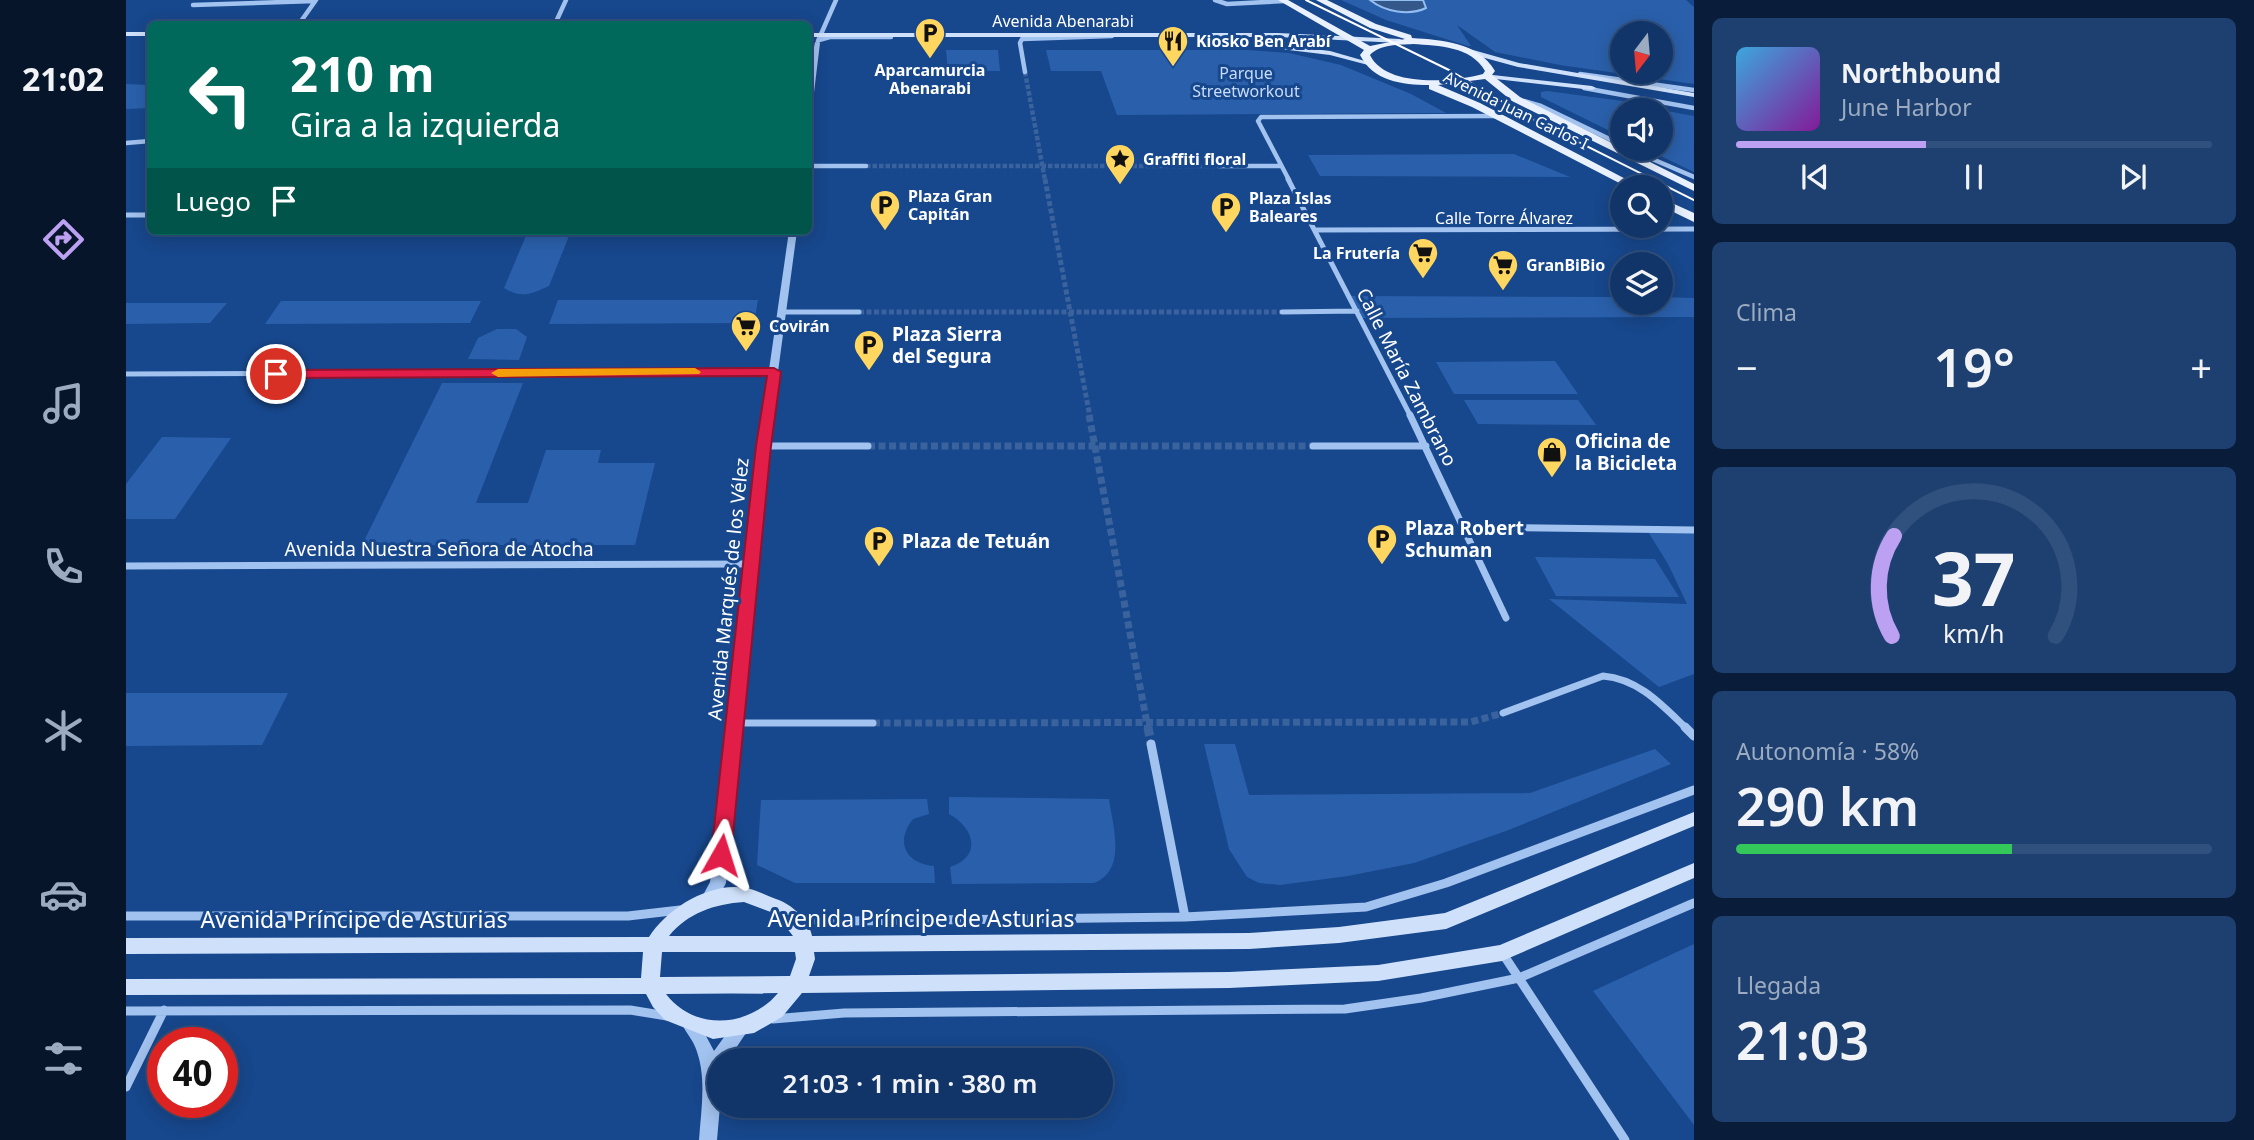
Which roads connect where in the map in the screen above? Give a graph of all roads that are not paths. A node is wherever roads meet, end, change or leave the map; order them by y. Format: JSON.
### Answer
{"nodes":[{"id":1,"x":566,"y":0,"type":"edge"},
{"id":2,"x":836,"y":0,"type":"edge"},
{"id":3,"x":1215,"y":0,"type":"edge"},
{"id":4,"x":1321,"y":0,"type":"edge"},
{"id":5,"x":316,"y":1,"type":"edge"},
{"id":6,"x":1283,"y":1,"type":"edge"},
{"id":7,"x":193,"y":5,"type":"dead end"},
{"id":8,"x":1319,"y":19,"type":"junction"},
{"id":9,"x":301,"y":21,"type":"edge"},
{"id":10,"x":556,"y":21,"type":"edge"},
{"id":11,"x":126,"y":34,"type":"edge"},
{"id":12,"x":147,"y":34,"type":"edge"},
{"id":13,"x":1127,"y":35,"type":"junction"},
{"id":14,"x":1301,"y":36,"type":"junction"},
{"id":15,"x":1352,"y":38,"type":"junction"},
{"id":16,"x":815,"y":39,"type":"edge"},
{"id":17,"x":1401,"y":41,"type":"junction"},
{"id":18,"x":126,"y":42,"type":"edge"},
{"id":19,"x":147,"y":42,"type":"edge"},
{"id":20,"x":1428,"y":42,"type":"junction"},
{"id":21,"x":1020,"y":43,"type":"junction"},
{"id":22,"x":1370,"y":49,"type":"junction"},
{"id":23,"x":1465,"y":50,"type":"junction"},
{"id":24,"x":1368,"y":63,"type":"junction"},
{"id":25,"x":812,"y":71,"type":"edge"},
{"id":26,"x":1025,"y":72,"type":"tunnel mouth"},
{"id":27,"x":1487,"y":76,"type":"junction"},
{"id":28,"x":1420,"y":82,"type":"junction"},
{"id":29,"x":1694,"y":93,"type":"edge"},
{"id":30,"x":1516,"y":99,"type":"junction"},
{"id":31,"x":1694,"y":105,"type":"edge"},
{"id":32,"x":1498,"y":116,"type":"junction"},
{"id":33,"x":1610,"y":139,"type":"edge"},
{"id":34,"x":147,"y":141,"type":"edge"},
{"id":35,"x":126,"y":143,"type":"edge"},
{"id":36,"x":1651,"y":161,"type":"edge"},
{"id":37,"x":812,"y":166,"type":"edge"},
{"id":38,"x":866,"y":166,"type":"tunnel mouth"},
{"id":39,"x":1219,"y":166,"type":"tunnel mouth"},
{"id":40,"x":1281,"y":166,"type":"junction"},
{"id":41,"x":1612,"y":175,"type":"edge"},
{"id":42,"x":1680,"y":177,"type":"junction"},
{"id":43,"x":1694,"y":177,"type":"edge"},
{"id":44,"x":1694,"y":188,"type":"edge"},
{"id":45,"x":1673,"y":207,"type":"edge"},
{"id":46,"x":126,"y":215,"type":"edge"},
{"id":47,"x":147,"y":215,"type":"edge"},
{"id":48,"x":1694,"y":218,"type":"edge"},
{"id":49,"x":1694,"y":229,"type":"edge"},
{"id":50,"x":1315,"y":230,"type":"junction"},
{"id":51,"x":793,"y":235,"type":"edge"},
{"id":52,"x":783,"y":312,"type":"junction"},
{"id":53,"x":859,"y":312,"type":"tunnel mouth"},
{"id":54,"x":1282,"y":312,"type":"tunnel mouth"},
{"id":55,"x":1357,"y":312,"type":"junction"},
{"id":56,"x":774,"y":372,"type":"junction"},
{"id":57,"x":126,"y":374,"type":"edge"},
{"id":58,"x":764,"y":446,"type":"junction"},
{"id":59,"x":868,"y":446,"type":"tunnel mouth"},
{"id":60,"x":1313,"y":446,"type":"tunnel mouth"},
{"id":61,"x":1426,"y":446,"type":"junction"},
{"id":62,"x":1464,"y":527,"type":"junction"},
{"id":63,"x":1694,"y":530,"type":"edge"},
{"id":64,"x":751,"y":564,"type":"junction"},
{"id":65,"x":126,"y":566,"type":"edge"},
{"id":66,"x":1506,"y":618,"type":"dead end"},
{"id":67,"x":1503,"y":713,"type":"tunnel mouth"},
{"id":68,"x":735,"y":723,"type":"junction"},
{"id":69,"x":873,"y":723,"type":"tunnel mouth"},
{"id":70,"x":1694,"y":736,"type":"edge"},
{"id":71,"x":1151,"y":744,"type":"tunnel mouth"},
{"id":72,"x":1694,"y":790,"type":"edge"},
{"id":73,"x":1694,"y":819,"type":"edge"},
{"id":74,"x":719,"y":868,"type":"junction"},
{"id":75,"x":1694,"y":870,"type":"edge"},
{"id":76,"x":749,"y":896,"type":"junction"},
{"id":77,"x":709,"y":899,"type":"junction"},
{"id":78,"x":1694,"y":903,"type":"edge"},
{"id":79,"x":687,"y":909,"type":"junction"},
{"id":80,"x":126,"y":916,"type":"edge"},
{"id":81,"x":1185,"y":917,"type":"junction"},
{"id":82,"x":792,"y":918,"type":"junction"},
{"id":83,"x":656,"y":943,"type":"junction"},
{"id":84,"x":805,"y":943,"type":"junction"},
{"id":85,"x":126,"y":946,"type":"edge"},
{"id":86,"x":1502,"y":953,"type":"junction"},
{"id":87,"x":1519,"y":978,"type":"junction"},
{"id":88,"x":799,"y":984,"type":"junction"},
{"id":89,"x":652,"y":986,"type":"junction"},
{"id":90,"x":126,"y":987,"type":"edge"},
{"id":91,"x":164,"y":1010,"type":"junction"},
{"id":92,"x":126,"y":1011,"type":"edge"},
{"id":93,"x":762,"y":1019,"type":"junction"},
{"id":94,"x":688,"y":1023,"type":"junction"},
{"id":95,"x":741,"y":1027,"type":"junction"},
{"id":96,"x":707,"y":1048,"type":"edge"},
{"id":97,"x":727,"y":1048,"type":"edge"},
{"id":98,"x":126,"y":1087,"type":"edge"},
{"id":99,"x":709,"y":1118,"type":"edge"},
{"id":100,"x":708,"y":1140,"type":"edge"},
{"id":101,"x":1625,"y":1140,"type":"edge"}],
"edges":[{"from":1,"to":10,"type":"street"},
{"from":2,"to":16,"type":"street"},
{"from":3,"to":6,"type":"street"},
{"from":4,"to":20,"type":"main road"},
{"from":5,"to":7,"type":"street"},
{"from":5,"to":9,"type":"street"},
{"from":6,"to":8,"type":"main road"},
{"from":8,"to":14,"type":"main road"},
{"from":8,"to":15,"type":"main road"},
{"from":11,"to":12,"type":"main road"},
{"from":13,"to":14,"type":"main road","name":"Avenida Abenarabi"},
{"from":13,"to":16,"type":"main road","name":"Avenida Abenarabi"},
{"from":13,"to":21,"type":"street"},
{"from":14,"to":15,"type":"main road","name":"Avenida Abenarabi"},
{"from":15,"to":17,"type":"main road","name":"Avenida Abenarabi"},
{"from":15,"to":22,"type":"main road"},
{"from":16,"to":21,"type":"main road","name":"Avenida Abenarabi"},
{"from":16,"to":25,"type":"street"},
{"from":17,"to":20,"type":"main road"},
{"from":17,"to":22,"type":"main road"},
{"from":18,"to":19,"type":"main road"},
{"from":20,"to":23,"type":"main road"},
{"from":21,"to":24,"type":"main road","name":"Avenida Abenarabi"},
{"from":21,"to":26,"type":"street"},
{"from":22,"to":24,"type":"main road"},
{"from":23,"to":27,"type":"main road","name":"Avenida Juan Carlos I"},
{"from":23,"to":29,"type":"main road"},
{"from":24,"to":28,"type":"main road"},
{"from":27,"to":28,"type":"main road"},
{"from":27,"to":30,"type":"main road","name":"Avenida Juan Carlos I"},
{"from":27,"to":31,"type":"main road"},
{"from":28,"to":32,"type":"main road","name":"Avenida Juan Carlos I"},
{"from":30,"to":33,"type":"street","name":"Avenida Juan Carlos I"},
{"from":30,"to":42,"type":"main road","name":"Avenida Juan Carlos I"},
{"from":32,"to":40,"type":"street","name":"Calle María Zambrano"},
{"from":32,"to":41,"type":"main road","name":"Avenida Juan Carlos I"},
{"from":34,"to":35,"type":"street"},
{"from":36,"to":42,"type":"street","name":"Avenida Juan Carlos I"},
{"from":37,"to":38,"type":"street"},
{"from":39,"to":40,"type":"street"},
{"from":40,"to":50,"type":"street","name":"Calle María Zambrano"},
{"from":42,"to":43,"type":"street","name":"Avenida Juan Carlos I"},
{"from":42,"to":44,"type":"main road","name":"Avenida Juan Carlos I"},
{"from":45,"to":48,"type":"main road"},
{"from":46,"to":47,"type":"street"},
{"from":49,"to":50,"type":"street","name":"Calle Torre Álvarez"},
{"from":50,"to":55,"type":"street","name":"Calle María Zambrano"},
{"from":51,"to":52,"type":"street","name":"Avenida Marqués de los Vélez"},
{"from":52,"to":53,"type":"street"},
{"from":52,"to":56,"type":"street","name":"Avenida Marqués de los Vélez"},
{"from":54,"to":55,"type":"street"},
{"from":55,"to":61,"type":"street","name":"Calle María Zambrano"},
{"from":56,"to":57,"type":"street"},
{"from":56,"to":58,"type":"street","name":"Avenida Marqués de los Vélez"},
{"from":58,"to":59,"type":"street"},
{"from":58,"to":64,"type":"street","name":"Avenida Marqués de los Vélez"},
{"from":60,"to":61,"type":"street"},
{"from":61,"to":62,"type":"street","name":"Calle María Zambrano"},
{"from":62,"to":63,"type":"street"},
{"from":62,"to":66,"type":"street","name":"Calle María Zambrano"},
{"from":64,"to":65,"type":"street","name":"Avenida Nuestra Señora de Atocha"},
{"from":64,"to":68,"type":"street","name":"Avenida Marqués de los Vélez"},
{"from":67,"to":70,"type":"street"},
{"from":68,"to":69,"type":"street"},
{"from":68,"to":74,"type":"street","name":"Avenida Marqués de los Vélez"},
{"from":71,"to":81,"type":"street"},
{"from":72,"to":81,"type":"street"},
{"from":73,"to":84,"type":"main road","name":"Avenida Príncipe de Asturias"},
{"from":74,"to":76,"type":"street"},
{"from":74,"to":77,"type":"street","name":"Avenida Marqués de los Vélez"},
{"from":75,"to":86,"type":"main road"},
{"from":76,"to":77,"type":"main road"},
{"from":76,"to":82,"type":"main road"},
{"from":77,"to":79,"type":"main road"},
{"from":78,"to":87,"type":"street"},
{"from":79,"to":80,"type":"street"},
{"from":79,"to":83,"type":"main road"},
{"from":81,"to":82,"type":"street"},
{"from":82,"to":84,"type":"main road"},
{"from":83,"to":84,"type":"main road","name":"Avenida Príncipe de Asturias"},
{"from":83,"to":85,"type":"main road","name":"Avenida Príncipe de Asturias"},
{"from":83,"to":89,"type":"main road"},
{"from":84,"to":88,"type":"main road"},
{"from":86,"to":87,"type":"street"},
{"from":86,"to":88,"type":"main road"},
{"from":87,"to":93,"type":"street"},
{"from":87,"to":101,"type":"street"},
{"from":88,"to":89,"type":"main road"},
{"from":88,"to":93,"type":"main road"},
{"from":89,"to":90,"type":"main road"},
{"from":89,"to":94,"type":"main road"},
{"from":91,"to":92,"type":"street"},
{"from":91,"to":94,"type":"street"},
{"from":91,"to":98,"type":"street"},
{"from":93,"to":95,"type":"main road"},
{"from":94,"to":95,"type":"main road"},
{"from":94,"to":96,"type":"street"},
{"from":95,"to":97,"type":"street"},
{"from":99,"to":100,"type":"street"}]}
